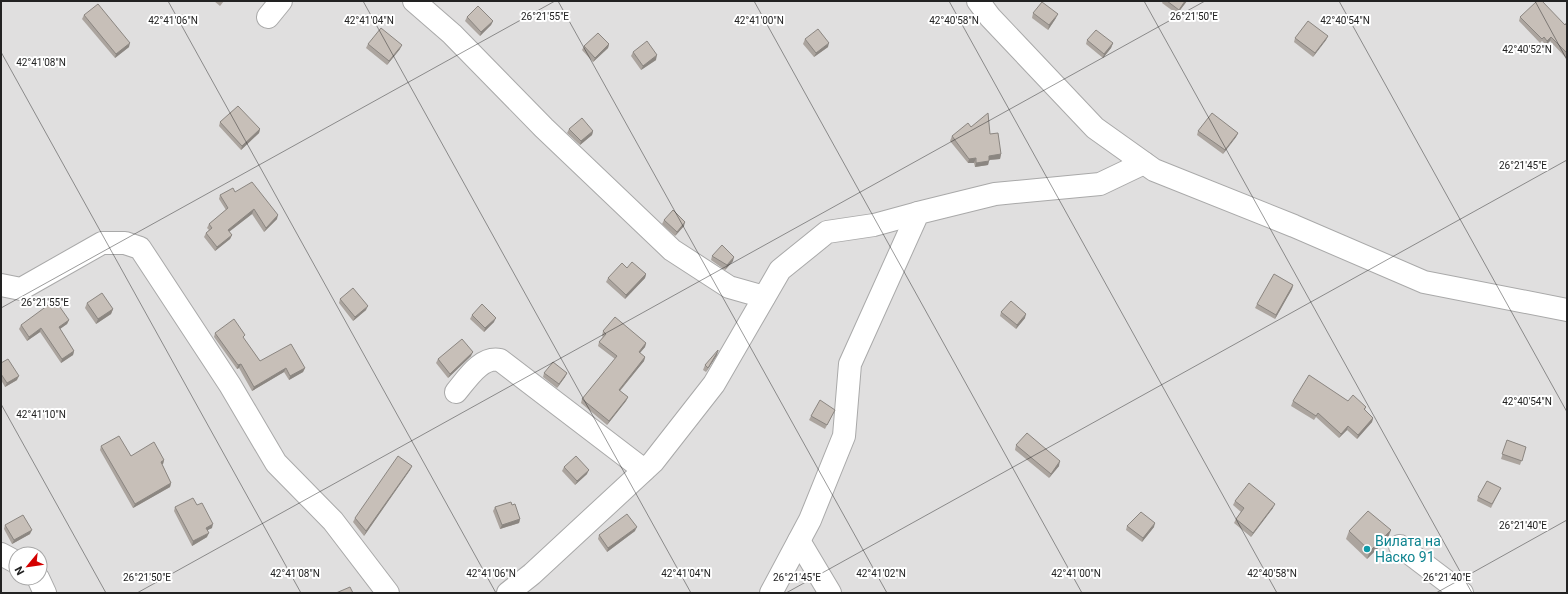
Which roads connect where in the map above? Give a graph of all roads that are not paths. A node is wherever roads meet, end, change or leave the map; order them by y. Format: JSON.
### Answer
{"nodes":[{"id":1,"x":414,"y":1,"type":"edge"},
{"id":2,"x":978,"y":1,"type":"edge"},
{"id":3,"x":1144,"y":163,"type":"junction"},
{"id":4,"x":918,"y":213,"type":"junction"},
{"id":5,"x":1,"y":284,"type":"edge"},
{"id":6,"x":764,"y":297,"type":"junction"},
{"id":7,"x":1567,"y":310,"type":"edge"},
{"id":8,"x":456,"y":392,"type":"dead end"},
{"id":9,"x":644,"y":470,"type":"junction"},
{"id":10,"x":799,"y":541,"type":"junction"},
{"id":11,"x":1400,"y":546,"type":"dead end"},
{"id":12,"x":388,"y":593,"type":"edge"},
{"id":13,"x":508,"y":593,"type":"edge"},
{"id":14,"x":771,"y":593,"type":"edge"},
{"id":15,"x":830,"y":593,"type":"edge"},
{"id":16,"x":1462,"y":593,"type":"edge"}],
"edges":[{"from":1,"to":6,"type":"street"},
{"from":2,"to":3,"type":"street"},
{"from":3,"to":4,"type":"street"},
{"from":3,"to":7,"type":"street"},
{"from":4,"to":6,"type":"street"},
{"from":4,"to":10,"type":"street"},
{"from":5,"to":12,"type":"street"},
{"from":6,"to":9,"type":"street"},
{"from":8,"to":9,"type":"street"},
{"from":9,"to":13,"type":"street"},
{"from":10,"to":14,"type":"street"},
{"from":10,"to":15,"type":"street"},
{"from":11,"to":16,"type":"street"}]}
